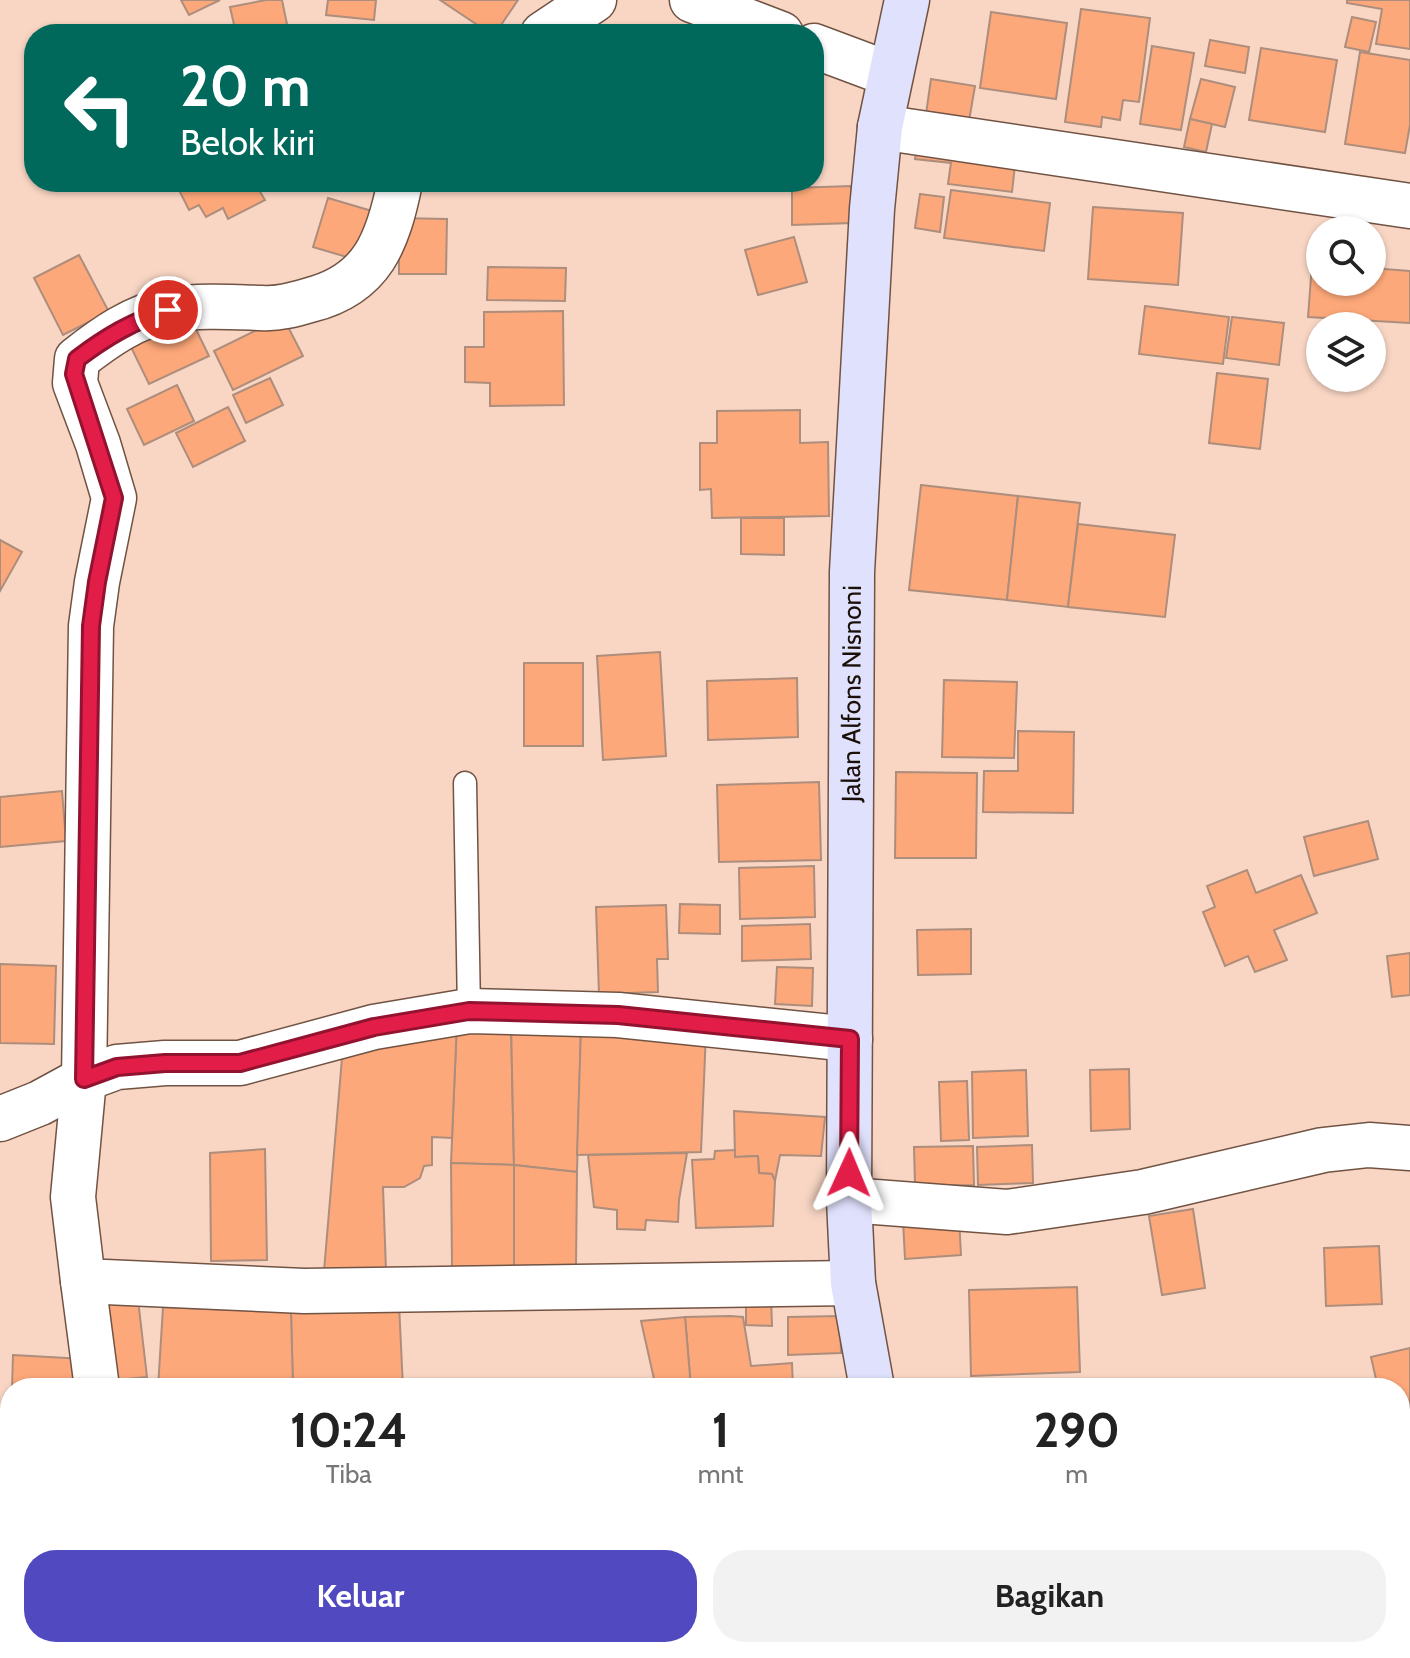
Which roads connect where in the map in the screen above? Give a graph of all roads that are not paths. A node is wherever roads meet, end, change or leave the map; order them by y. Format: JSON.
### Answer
{"nodes":[{"id":1,"x":594,"y":0,"type":"edge"},
{"id":2,"x":692,"y":0,"type":"edge"},
{"id":3,"x":907,"y":0,"type":"edge"},
{"id":4,"x":558,"y":24,"type":"edge"},
{"id":5,"x":755,"y":24,"type":"edge"},
{"id":6,"x":824,"y":50,"type":"edge"},
{"id":7,"x":889,"y":74,"type":"junction"},
{"id":8,"x":880,"y":127,"type":"junction"},
{"id":9,"x":398,"y":192,"type":"edge"},
{"id":10,"x":1410,"y":206,"type":"edge"},
{"id":11,"x":465,"y":783,"type":"dead end"},
{"id":12,"x":469,"y":1011,"type":"junction"},
{"id":13,"x":850,"y":1039,"type":"junction"},
{"id":14,"x":84,"y":1079,"type":"junction"},
{"id":15,"x":0,"y":1119,"type":"edge"},
{"id":16,"x":1410,"y":1148,"type":"edge"},
{"id":17,"x":849,"y":1200,"type":"junction"},
{"id":18,"x":83,"y":1281,"type":"junction"},
{"id":19,"x":853,"y":1283,"type":"junction"},
{"id":20,"x":96,"y":1378,"type":"edge"},
{"id":21,"x":870,"y":1378,"type":"edge"}],
"edges":[{"from":1,"to":4,"type":"street"},
{"from":2,"to":5,"type":"street"},
{"from":3,"to":7,"type":"main road","name":"Jalan Alfons Nisnoni"},
{"from":6,"to":7,"type":"street"},
{"from":7,"to":8,"type":"main road","name":"Jalan Alfons Nisnoni"},
{"from":8,"to":10,"type":"street"},
{"from":8,"to":13,"type":"main road","name":"Jalan Alfons Nisnoni"},
{"from":9,"to":14,"type":"street"},
{"from":11,"to":12,"type":"lane"},
{"from":12,"to":13,"type":"street"},
{"from":12,"to":14,"type":"street"},
{"from":13,"to":17,"type":"main road","name":"Jalan Alfons Nisnoni"},
{"from":14,"to":15,"type":"street"},
{"from":14,"to":18,"type":"street"},
{"from":16,"to":17,"type":"street"},
{"from":17,"to":19,"type":"main road","name":"Jalan Alfons Nisnoni"},
{"from":18,"to":19,"type":"street"},
{"from":18,"to":20,"type":"street"},
{"from":19,"to":21,"type":"main road","name":"Jalan Alfons Nisnoni"}]}
